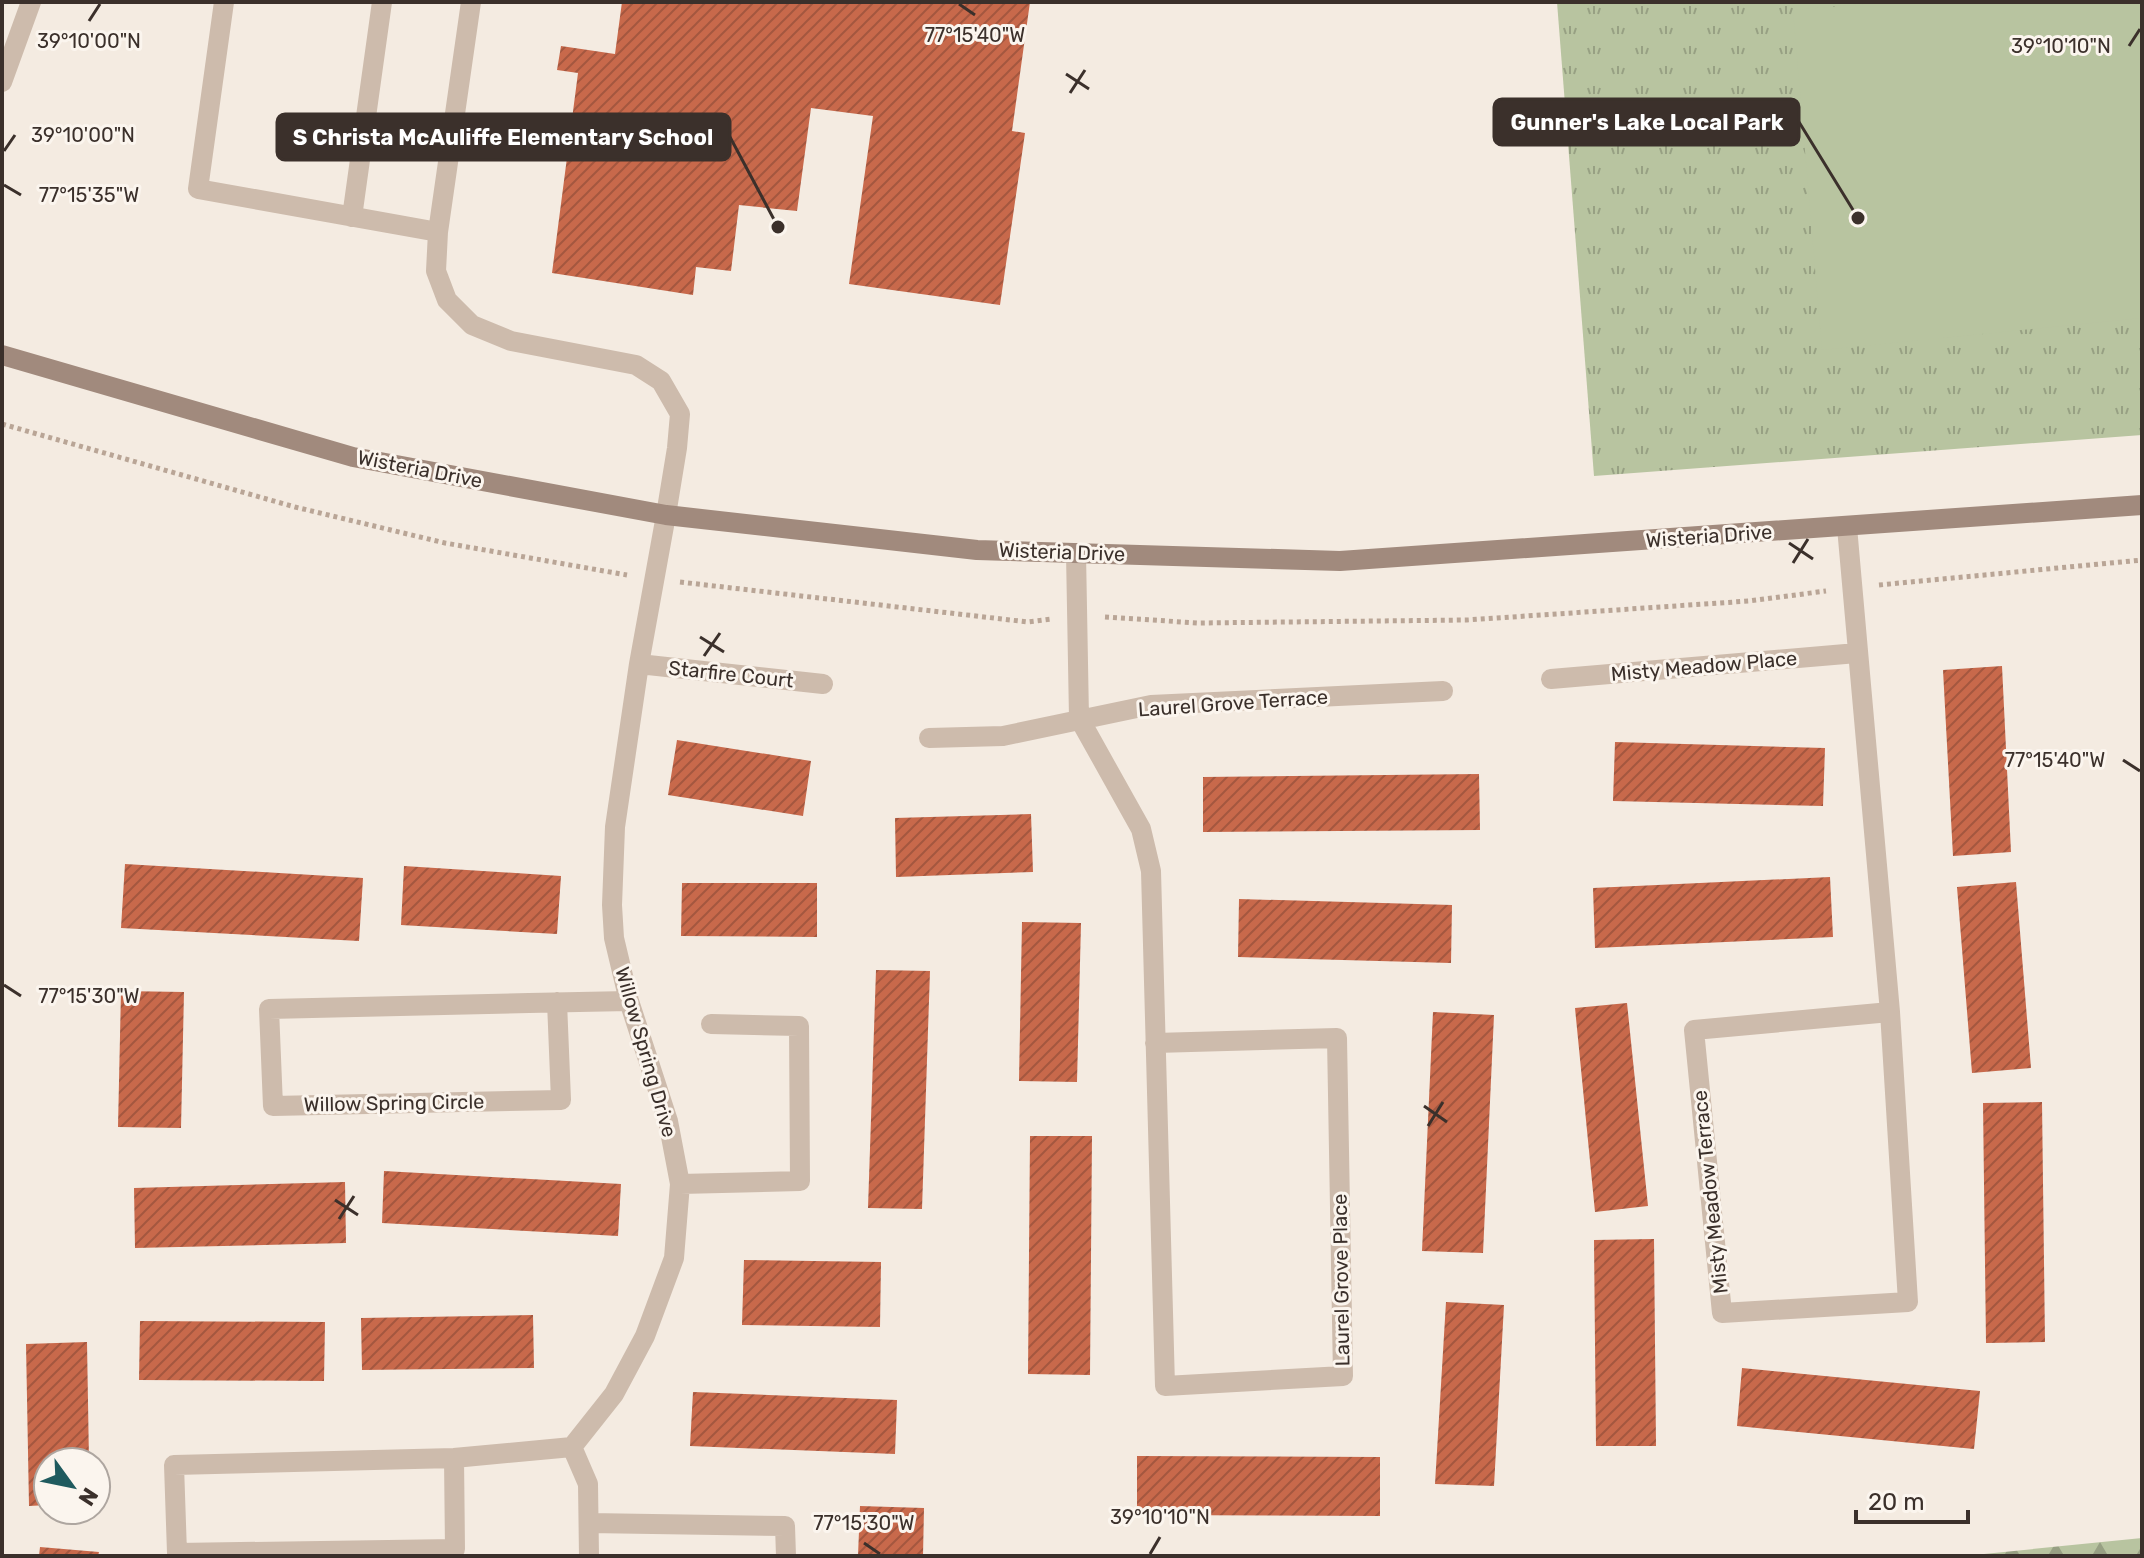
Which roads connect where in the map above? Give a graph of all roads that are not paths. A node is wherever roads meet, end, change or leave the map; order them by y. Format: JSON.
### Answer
{"nodes":[{"id":1,"x":31,"y":2,"type":"edge"},
{"id":2,"x":224,"y":2,"type":"edge"},
{"id":3,"x":382,"y":2,"type":"edge"},
{"id":4,"x":471,"y":2,"type":"edge"},
{"id":5,"x":2,"y":82,"type":"edge"},
{"id":6,"x":352,"y":217,"type":"junction"},
{"id":7,"x":438,"y":232,"type":"junction"},
{"id":8,"x":2,"y":355,"type":"edge"},
{"id":9,"x":2142,"y":505,"type":"edge"},
{"id":10,"x":666,"y":515,"type":"junction"},
{"id":11,"x":1847,"y":527,"type":"junction"},
{"id":12,"x":1076,"y":553,"type":"junction"},
{"id":13,"x":1857,"y":653,"type":"junction"},
{"id":14,"x":639,"y":664,"type":"junction"},
{"id":15,"x":1551,"y":679,"type":"dead end"},
{"id":16,"x":823,"y":684,"type":"dead end"},
{"id":17,"x":1443,"y":691,"type":"dead end"},
{"id":18,"x":1079,"y":718,"type":"junction"},
{"id":19,"x":929,"y":738,"type":"dead end"},
{"id":20,"x":629,"y":1001,"type":"junction"},
{"id":21,"x":557,"y":1002,"type":"junction"},
{"id":22,"x":1890,"y":1012,"type":"junction"},
{"id":23,"x":711,"y":1024,"type":"dead end"},
{"id":24,"x":1155,"y":1043,"type":"junction"},
{"id":25,"x":680,"y":1184,"type":"junction"},
{"id":26,"x":572,"y":1447,"type":"junction"},
{"id":27,"x":454,"y":1458,"type":"junction"},
{"id":28,"x":589,"y":1523,"type":"junction"},
{"id":29,"x":589,"y":1556,"type":"edge"},
{"id":30,"x":786,"y":1556,"type":"edge"}],
"edges":[{"from":1,"to":5,"type":"street"},
{"from":2,"to":6,"type":"street"},
{"from":3,"to":6,"type":"street"},
{"from":4,"to":7,"type":"street","name":"Willow Spring Drive"},
{"from":6,"to":7,"type":"street"},
{"from":7,"to":10,"type":"street","name":"Willow Spring Drive"},
{"from":8,"to":10,"type":"street","name":"Wisteria Drive"},
{"from":9,"to":11,"type":"street","name":"Wisteria Drive"},
{"from":10,"to":12,"type":"street","name":"Wisteria Drive"},
{"from":10,"to":14,"type":"street","name":"Willow Spring Drive"},
{"from":11,"to":12,"type":"street","name":"Wisteria Drive"},
{"from":11,"to":13,"type":"street","name":"Misty Meadow Terrace"},
{"from":12,"to":18,"type":"street","name":"Laurel Grove Place"},
{"from":13,"to":15,"type":"street","name":"Misty Meadow Place"},
{"from":13,"to":22,"type":"street","name":"Misty Meadow Terrace"},
{"from":14,"to":16,"type":"street","name":"Starfire Court"},
{"from":14,"to":20,"type":"street","name":"Willow Spring Drive"},
{"from":17,"to":18,"type":"street","name":"Laurel Grove Terrace"},
{"from":18,"to":19,"type":"street","name":"Laurel Grove Terrace"},
{"from":18,"to":24,"type":"street","name":"Laurel Grove Place"},
{"from":20,"to":21,"type":"street","name":"Willow Spring Circle"},
{"from":20,"to":25,"type":"street","name":"Willow Spring Drive"},
{"from":21,"to":21,"type":"street","name":"Willow Spring Circle"},
{"from":22,"to":22,"type":"street","name":"Misty Meadow Terrace"},
{"from":23,"to":25,"type":"street"},
{"from":24,"to":24,"type":"street","name":"Laurel Grove Place"},
{"from":25,"to":26,"type":"street","name":"Willow Spring Drive"},
{"from":26,"to":27,"type":"street"},
{"from":26,"to":28,"type":"street"},
{"from":27,"to":27,"type":"street"},
{"from":28,"to":29,"type":"street"},
{"from":28,"to":30,"type":"street"}]}
